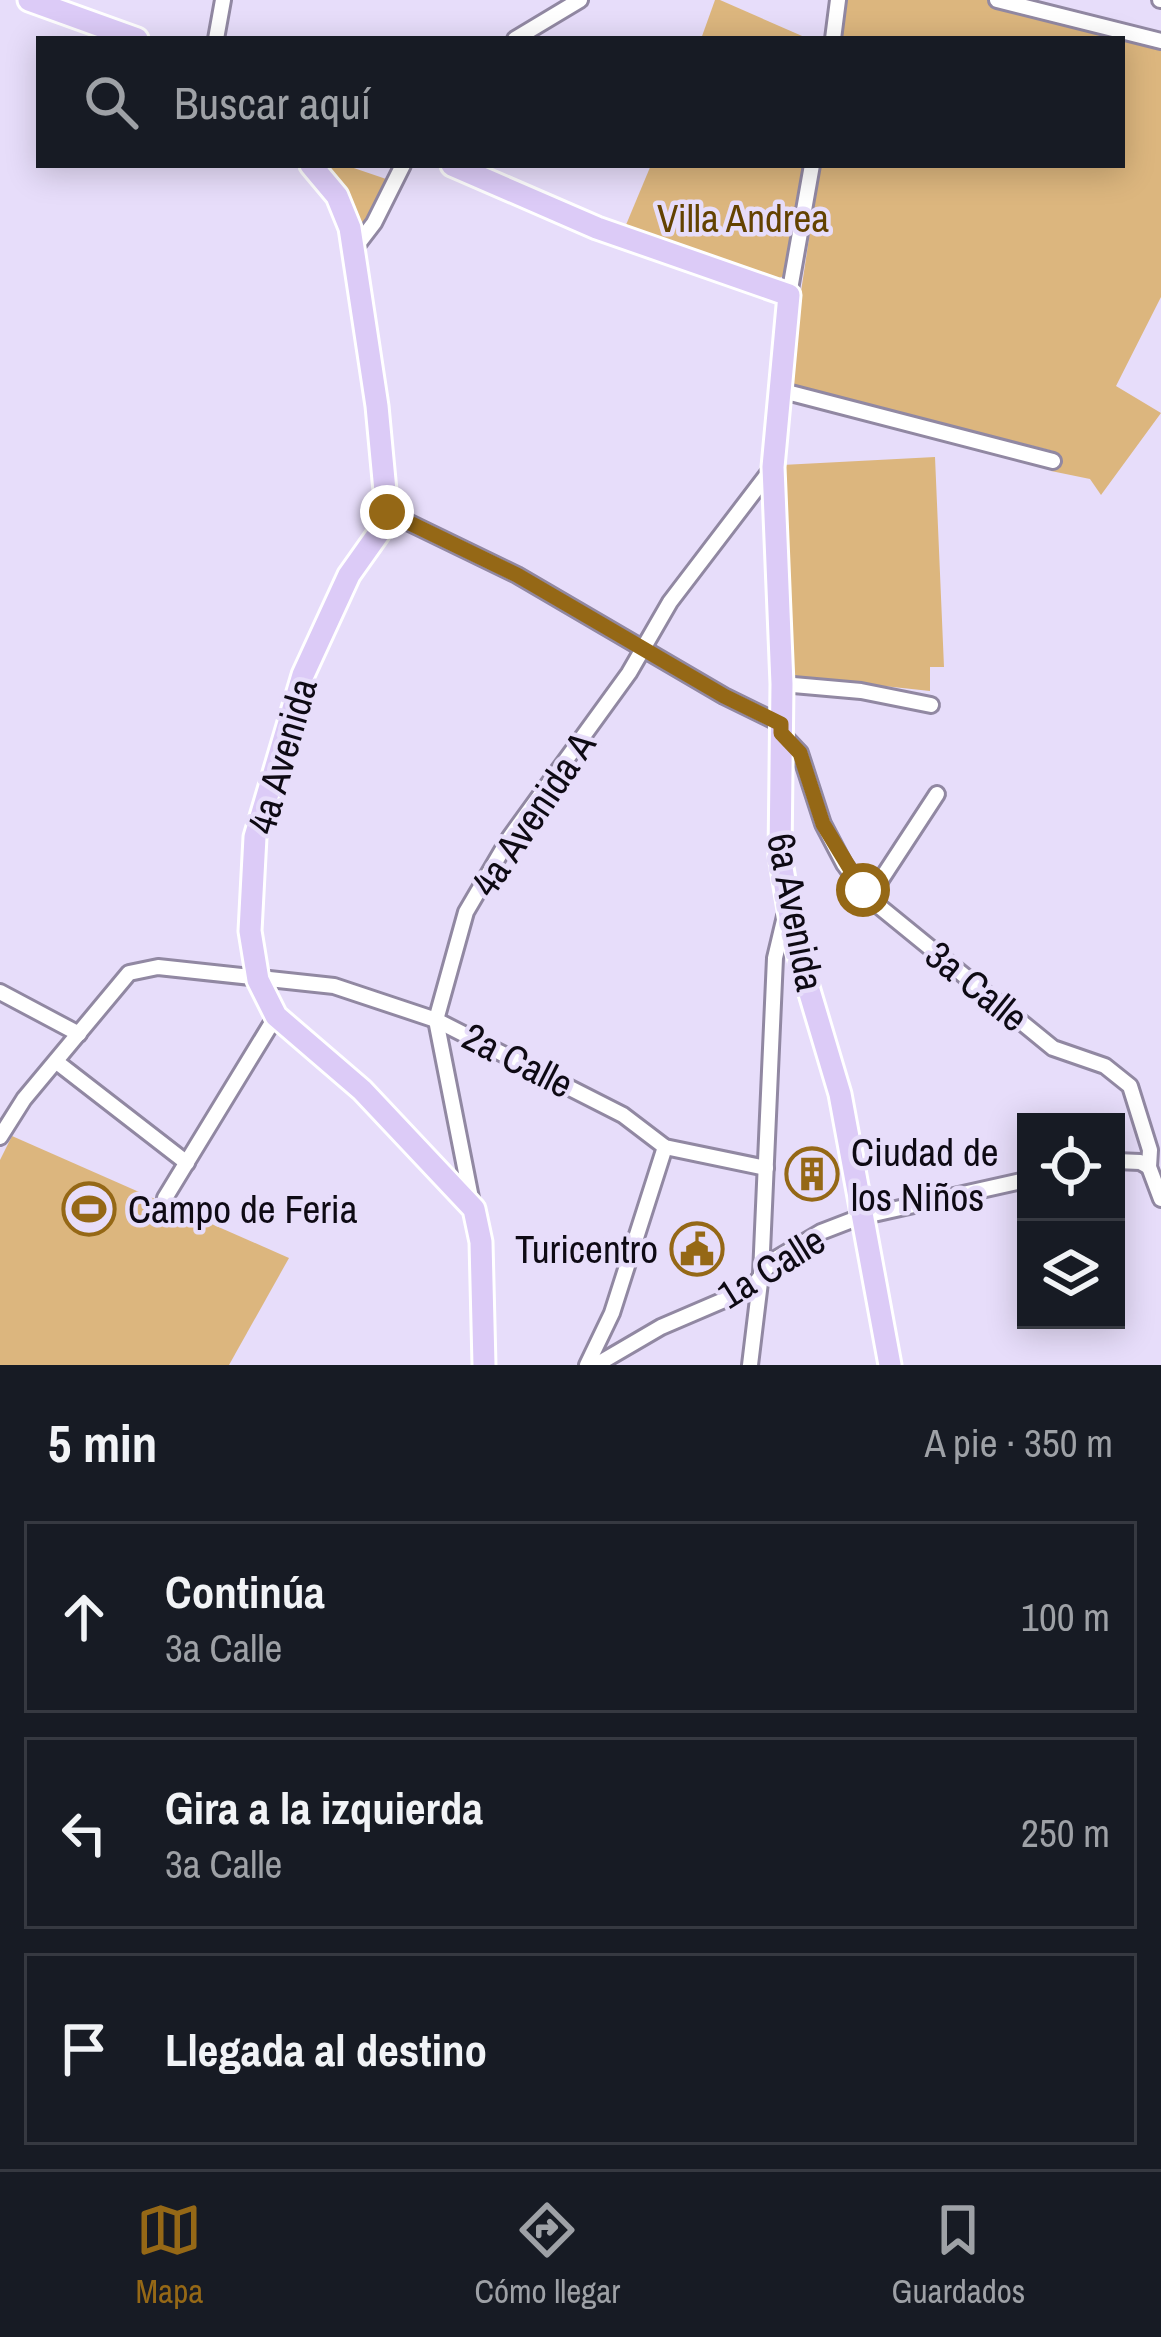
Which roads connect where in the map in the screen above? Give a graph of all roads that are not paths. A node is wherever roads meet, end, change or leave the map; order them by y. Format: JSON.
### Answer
{"nodes":[{"id":1,"x":28,"y":0,"type":"edge"},
{"id":2,"x":223,"y":0,"type":"edge"},
{"id":3,"x":580,"y":0,"type":"edge"},
{"id":4,"x":838,"y":0,"type":"edge"},
{"id":5,"x":997,"y":0,"type":"edge"},
{"id":6,"x":128,"y":36,"type":"edge"},
{"id":7,"x":217,"y":36,"type":"edge"},
{"id":8,"x":520,"y":36,"type":"edge"},
{"id":9,"x":833,"y":36,"type":"edge"},
{"id":10,"x":1161,"y":41,"type":"edge"},
{"id":11,"x":314,"y":168,"type":"edge"},
{"id":12,"x":402,"y":168,"type":"edge"},
{"id":13,"x":459,"y":168,"type":"edge"},
{"id":14,"x":811,"y":168,"type":"edge"},
{"id":15,"x":350,"y":254,"type":"junction"},
{"id":16,"x":789,"y":296,"type":"junction"},
{"id":17,"x":779,"y":390,"type":"junction"},
{"id":18,"x":1053,"y":461,"type":"dead end"},
{"id":19,"x":773,"y":467,"type":"junction"},
{"id":20,"x":387,"y":512,"type":"junction"},
{"id":21,"x":644,"y":648,"type":"junction"},
{"id":22,"x":782,"y":684,"type":"junction"},
{"id":23,"x":931,"y":705,"type":"dead end"},
{"id":24,"x":781,"y":728,"type":"junction"},
{"id":25,"x":938,"y":794,"type":"dead end"},
{"id":26,"x":869,"y":898,"type":"junction"},
{"id":27,"x":786,"y":901,"type":"junction"},
{"id":28,"x":258,"y":980,"type":"junction"},
{"id":29,"x":0,"y":992,"type":"edge"},
{"id":30,"x":277,"y":1016,"type":"junction"},
{"id":31,"x":436,"y":1020,"type":"junction"},
{"id":32,"x":79,"y":1034,"type":"junction"},
{"id":33,"x":58,"y":1063,"type":"junction"},
{"id":34,"x":0,"y":1137,"type":"edge"},
{"id":35,"x":665,"y":1147,"type":"junction"},
{"id":36,"x":1154,"y":1161,"type":"edge"},
{"id":37,"x":188,"y":1163,"type":"junction"},
{"id":38,"x":766,"y":1168,"type":"junction"},
{"id":39,"x":1017,"y":1182,"type":"edge"},
{"id":40,"x":165,"y":1198,"type":"dead end"},
{"id":41,"x":1161,"y":1199,"type":"edge"},
{"id":42,"x":474,"y":1210,"type":"junction"},
{"id":43,"x":863,"y":1217,"type":"junction"},
{"id":44,"x":761,"y":1274,"type":"junction"},
{"id":45,"x":484,"y":1365,"type":"edge"},
{"id":46,"x":592,"y":1365,"type":"edge"},
{"id":47,"x":750,"y":1365,"type":"edge"},
{"id":48,"x":890,"y":1365,"type":"edge"}],
"edges":[{"from":1,"to":6,"type":"main road"},
{"from":2,"to":7,"type":"street"},
{"from":3,"to":8,"type":"street"},
{"from":4,"to":9,"type":"street"},
{"from":5,"to":10,"type":"street"},
{"from":11,"to":15,"type":"main road"},
{"from":12,"to":15,"type":"street"},
{"from":13,"to":16,"type":"main road"},
{"from":14,"to":16,"type":"street","name":"6a Avenida"},
{"from":15,"to":20,"type":"main road"},
{"from":16,"to":17,"type":"main road","name":"6a Avenida"},
{"from":17,"to":18,"type":"street"},
{"from":17,"to":19,"type":"main road","name":"6a Avenida"},
{"from":19,"to":21,"type":"street","name":"4a Avenida A"},
{"from":19,"to":22,"type":"main road","name":"6a Avenida"},
{"from":20,"to":21,"type":"street"},
{"from":20,"to":28,"type":"main road","name":"4a Avenida"},
{"from":21,"to":24,"type":"street"},
{"from":21,"to":31,"type":"street","name":"4a Avenida A"},
{"from":22,"to":23,"type":"street"},
{"from":22,"to":24,"type":"main road","name":"6a Avenida"},
{"from":24,"to":26,"type":"street","name":"3a Calle"},
{"from":24,"to":27,"type":"main road","name":"6a Avenida"},
{"from":25,"to":26,"type":"street"},
{"from":26,"to":36,"type":"street","name":"3a Calle"},
{"from":27,"to":38,"type":"street"},
{"from":27,"to":43,"type":"main road","name":"6a Avenida"},
{"from":28,"to":30,"type":"main road","name":"4a Avenida"},
{"from":28,"to":31,"type":"street","name":"2a Calle"},
{"from":28,"to":32,"type":"street","name":"2a Calle"},
{"from":29,"to":32,"type":"street"},
{"from":30,"to":37,"type":"street"},
{"from":30,"to":42,"type":"main road","name":"4a Avenida"},
{"from":31,"to":35,"type":"street","name":"2a Calle"},
{"from":31,"to":42,"type":"street","name":"4a Avenida A"},
{"from":32,"to":33,"type":"street"},
{"from":33,"to":34,"type":"street"},
{"from":33,"to":37,"type":"street"},
{"from":35,"to":38,"type":"street","name":"2a Calle"},
{"from":35,"to":46,"type":"street"},
{"from":36,"to":41,"type":"street"},
{"from":37,"to":40,"type":"street"},
{"from":38,"to":44,"type":"street"},
{"from":39,"to":43,"type":"street","name":"1a Calle"},
{"from":42,"to":45,"type":"main road"},
{"from":43,"to":44,"type":"street","name":"1a Calle"},
{"from":43,"to":48,"type":"main road","name":"6a Avenida"},
{"from":44,"to":46,"type":"street","name":"1a Calle"},
{"from":44,"to":47,"type":"street"}]}
